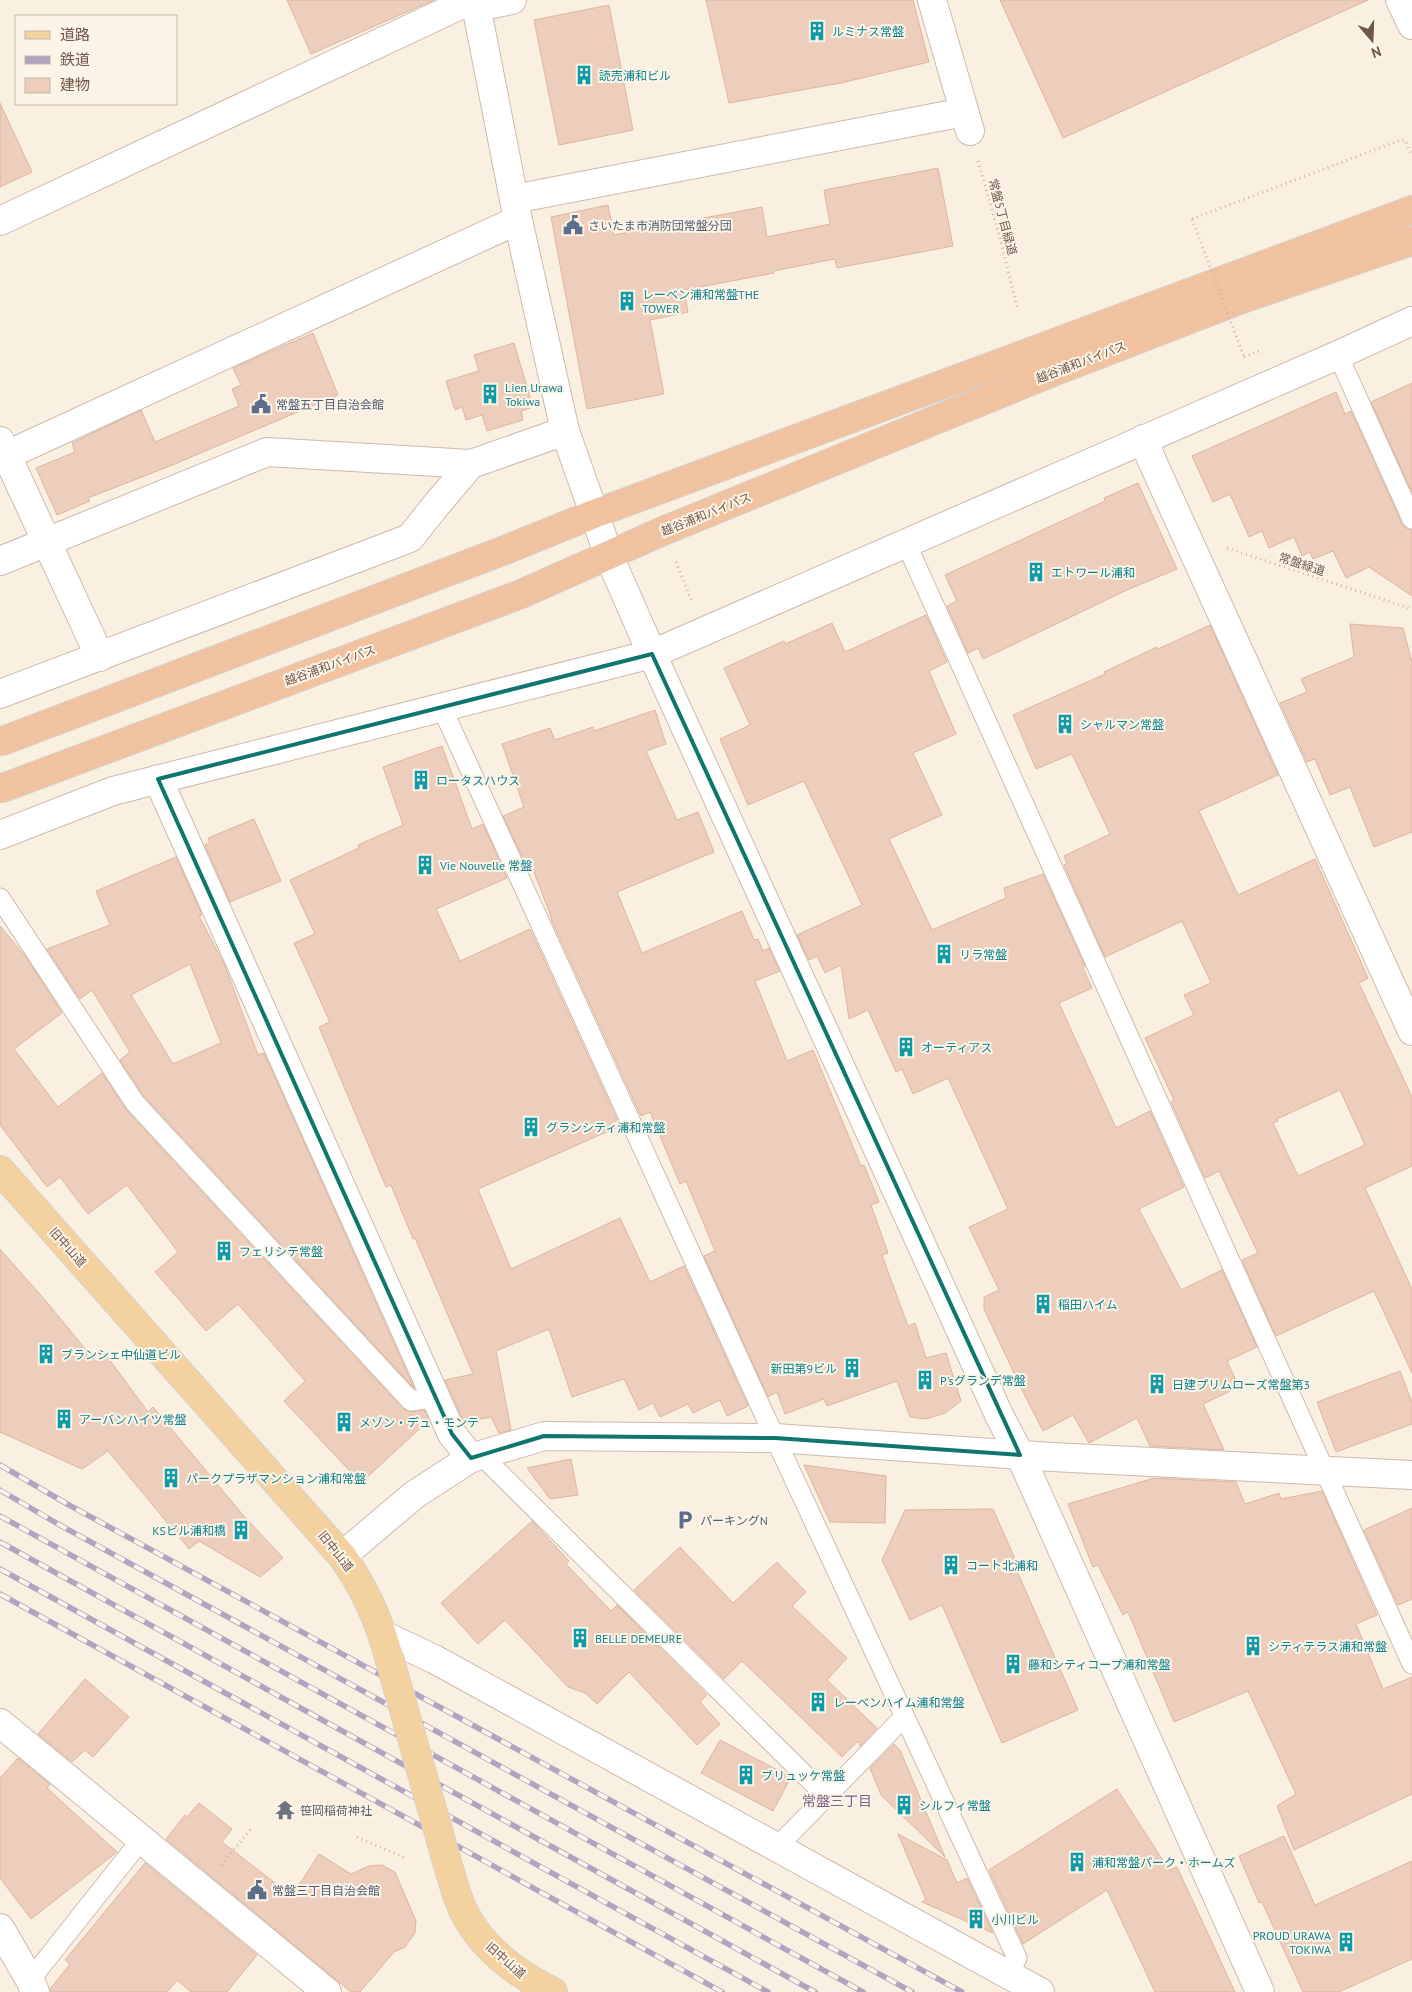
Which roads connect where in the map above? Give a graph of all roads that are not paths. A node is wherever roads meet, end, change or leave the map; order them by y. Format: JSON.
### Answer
{"nodes":[{"id":1,"x":512,"y":0,"type":"edge"},
{"id":2,"x":932,"y":0,"type":"edge"},
{"id":3,"x":1400,"y":0,"type":"edge"},
{"id":4,"x":474,"y":2,"type":"edge"},
{"id":5,"x":1412,"y":25,"type":"edge"},
{"id":6,"x":516,"y":210,"type":"junction"},
{"id":7,"x":1412,"y":210,"type":"edge"},
{"id":8,"x":0,"y":221,"type":"edge"},
{"id":9,"x":1412,"y":240,"type":"edge"},
{"id":10,"x":1412,"y":321,"type":"edge"},
{"id":11,"x":1338,"y":355,"type":"junction"},
{"id":12,"x":565,"y":432,"type":"junction"},
{"id":13,"x":1143,"y":439,"type":"junction"},
{"id":14,"x":3,"y":448,"type":"edge"},
{"id":15,"x":471,"y":464,"type":"junction"},
{"id":16,"x":594,"y":514,"type":"junction"},
{"id":17,"x":1412,"y":519,"type":"edge"},
{"id":18,"x":47,"y":541,"type":"junction"},
{"id":19,"x":906,"y":544,"type":"junction"},
{"id":20,"x":609,"y":556,"type":"junction"},
{"id":21,"x":0,"y":561,"type":"edge"},
{"id":22,"x":652,"y":654,"type":"junction"},
{"id":23,"x":100,"y":657,"type":"junction"},
{"id":24,"x":0,"y":694,"type":"edge"},
{"id":25,"x":442,"y":708,"type":"junction"},
{"id":26,"x":0,"y":742,"type":"edge"},
{"id":27,"x":158,"y":779,"type":"junction"},
{"id":28,"x":0,"y":789,"type":"edge"},
{"id":29,"x":0,"y":835,"type":"edge"},
{"id":30,"x":0,"y":898,"type":"edge"},
{"id":31,"x":1412,"y":1031,"type":"edge"},
{"id":32,"x":0,"y":1170,"type":"edge"},
{"id":33,"x":436,"y":1396,"type":"junction"},
{"id":34,"x":774,"y":1438,"type":"junction"},
{"id":35,"x":1020,"y":1455,"type":"junction"},
{"id":36,"x":476,"y":1456,"type":"junction"},
{"id":37,"x":1324,"y":1472,"type":"junction"},
{"id":38,"x":1412,"y":1475,"type":"edge"},
{"id":39,"x":342,"y":1556,"type":"junction"},
{"id":40,"x":386,"y":1646,"type":"junction"},
{"id":41,"x":1412,"y":1664,"type":"edge"},
{"id":42,"x":904,"y":1717,"type":"junction"},
{"id":43,"x":0,"y":1723,"type":"edge"},
{"id":44,"x":826,"y":1796,"type":"junction"},
{"id":45,"x":141,"y":1840,"type":"junction"},
{"id":46,"x":778,"y":1846,"type":"junction"},
{"id":47,"x":0,"y":1928,"type":"edge"},
{"id":48,"x":1009,"y":1975,"type":"junction"},
{"id":49,"x":32,"y":1986,"type":"edge"},
{"id":50,"x":327,"y":1992,"type":"edge"},
{"id":51,"x":553,"y":1992,"type":"edge"},
{"id":52,"x":1040,"y":1992,"type":"edge"},
{"id":53,"x":1260,"y":1992,"type":"edge"}],
"edges":[{"from":1,"to":4,"type":"street"},
{"from":2,"to":6,"type":"street"},
{"from":3,"to":5,"type":"street"},
{"from":4,"to":6,"type":"street"},
{"from":4,"to":8,"type":"street"},
{"from":6,"to":12,"type":"street"},
{"from":6,"to":14,"type":"street"},
{"from":7,"to":16,"type":"highway","name":"越谷浦和バイパス"},
{"from":9,"to":20,"type":"highway","name":"越谷浦和バイパス"},
{"from":10,"to":11,"type":"street"},
{"from":11,"to":13,"type":"street"},
{"from":11,"to":17,"type":"lane"},
{"from":12,"to":15,"type":"street"},
{"from":12,"to":16,"type":"street"},
{"from":13,"to":19,"type":"street"},
{"from":13,"to":31,"type":"street"},
{"from":14,"to":18,"type":"street"},
{"from":15,"to":18,"type":"street"},
{"from":15,"to":23,"type":"street"},
{"from":16,"to":20,"type":"street"},
{"from":16,"to":26,"type":"highway","name":"越谷浦和バイパス","bridge":true},
{"from":18,"to":21,"type":"street"},
{"from":18,"to":23,"type":"street"},
{"from":19,"to":22,"type":"street"},
{"from":19,"to":37,"type":"lane"},
{"from":20,"to":22,"type":"street"},
{"from":20,"to":28,"type":"highway","name":"越谷浦和バイパス","bridge":true},
{"from":22,"to":25,"type":"street"},
{"from":22,"to":35,"type":"street"},
{"from":23,"to":24,"type":"street"},
{"from":25,"to":27,"type":"street"},
{"from":25,"to":34,"type":"lane"},
{"from":27,"to":29,"type":"street"},
{"from":27,"to":33,"type":"street"},
{"from":30,"to":33,"type":"lane"},
{"from":32,"to":39,"type":"main road","name":"旧中山道"},
{"from":33,"to":36,"type":"street"},
{"from":34,"to":35,"type":"street"},
{"from":34,"to":36,"type":"street"},
{"from":34,"to":42,"type":"lane"},
{"from":35,"to":37,"type":"street"},
{"from":35,"to":53,"type":"street"},
{"from":36,"to":39,"type":"street"},
{"from":36,"to":44,"type":"lane"},
{"from":37,"to":38,"type":"street"},
{"from":37,"to":41,"type":"lane"},
{"from":39,"to":40,"type":"main road","name":"旧中山道"},
{"from":40,"to":46,"type":"street"},
{"from":40,"to":51,"type":"main road","name":"旧中山道","bridge":true},
{"from":42,"to":44,"type":"lane"},
{"from":42,"to":48,"type":"lane"},
{"from":43,"to":45,"type":"street"},
{"from":44,"to":46,"type":"lane"},
{"from":45,"to":49,"type":"lane"},
{"from":45,"to":50,"type":"street"},
{"from":46,"to":48,"type":"street"},
{"from":47,"to":49,"type":"street"},
{"from":48,"to":52,"type":"street"}]}
